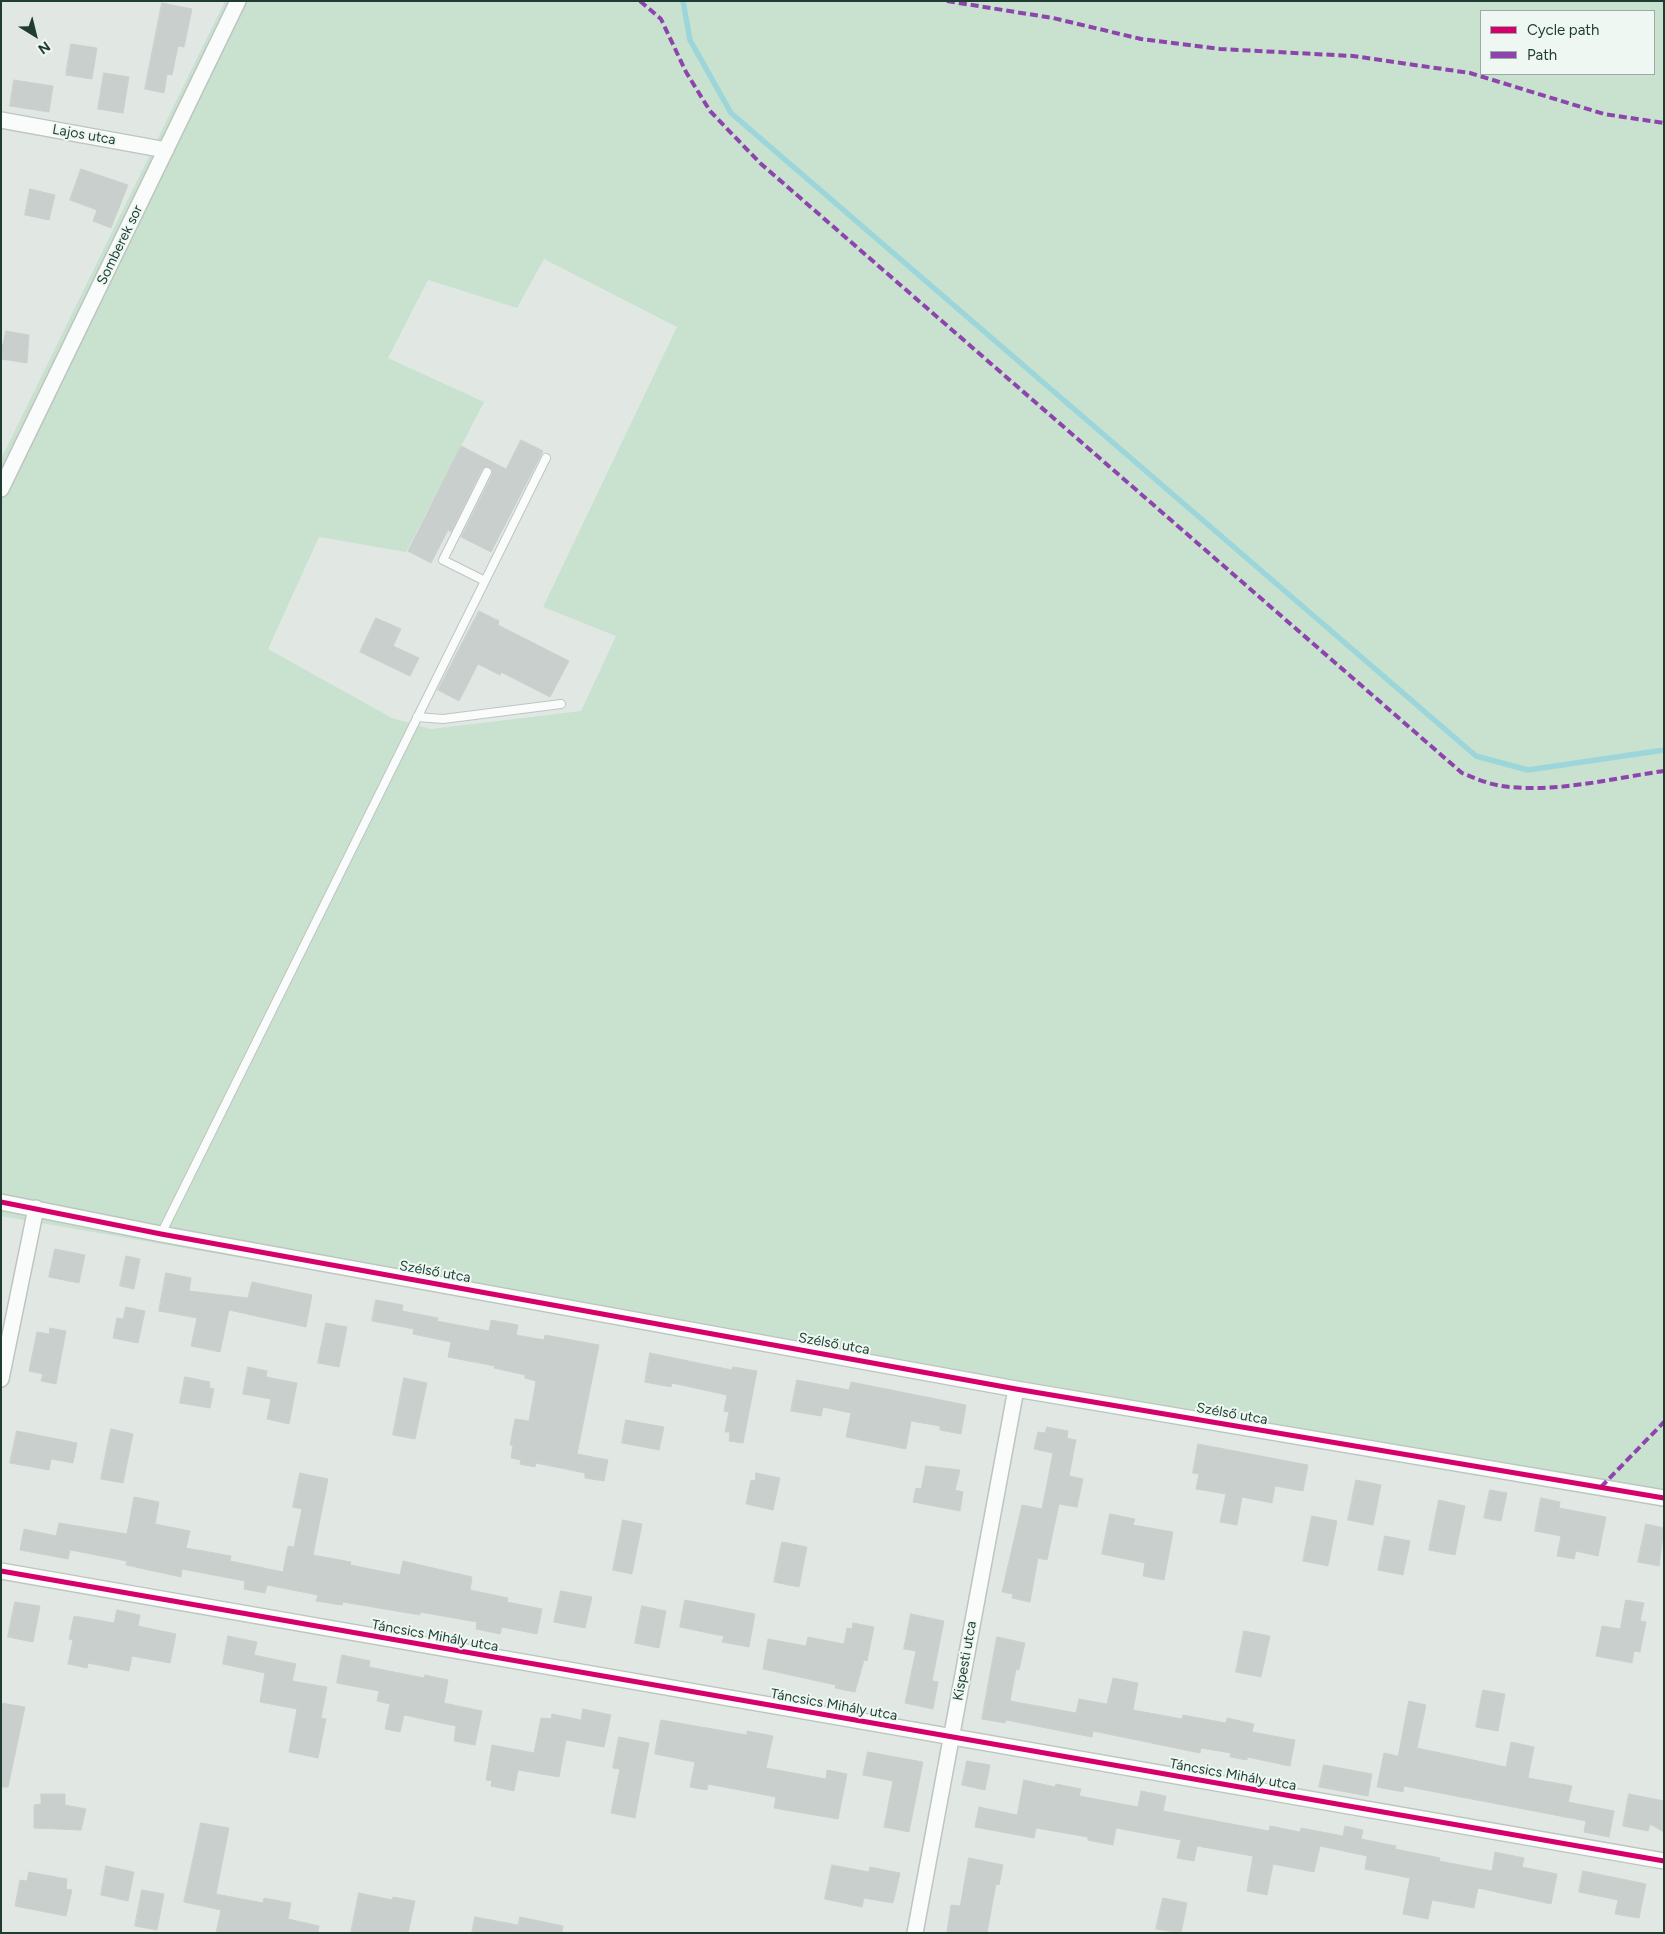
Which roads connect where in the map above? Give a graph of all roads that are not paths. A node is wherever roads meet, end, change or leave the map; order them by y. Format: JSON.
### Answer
{"nodes":[{"id":1,"x":238,"y":1,"type":"edge"},
{"id":2,"x":1,"y":120,"type":"edge"},
{"id":3,"x":166,"y":150,"type":"junction"},
{"id":4,"x":546,"y":458,"type":"dead end"},
{"id":5,"x":6,"y":471,"type":"edge"},
{"id":6,"x":487,"y":472,"type":"dead end"},
{"id":7,"x":1,"y":489,"type":"edge"},
{"id":8,"x":485,"y":581,"type":"junction"},
{"id":9,"x":561,"y":704,"type":"dead end"},
{"id":10,"x":417,"y":718,"type":"junction"},
{"id":11,"x":1,"y":1202,"type":"edge"},
{"id":12,"x":36,"y":1208,"type":"junction"},
{"id":13,"x":161,"y":1234,"type":"junction"},
{"id":14,"x":1,"y":1379,"type":"edge"},
{"id":15,"x":1016,"y":1389,"type":"junction"},
{"id":16,"x":1664,"y":1498,"type":"edge"},
{"id":17,"x":1,"y":1571,"type":"edge"},
{"id":18,"x":951,"y":1737,"type":"junction"},
{"id":19,"x":1664,"y":1861,"type":"edge"},
{"id":20,"x":914,"y":1933,"type":"edge"}],
"edges":[{"from":1,"to":3,"type":"street","name":"Somberek sor"},
{"from":2,"to":3,"type":"street","name":"Lajos utca"},
{"from":3,"to":5,"type":"street","name":"Somberek sor"},
{"from":4,"to":8,"type":"lane"},
{"from":5,"to":7,"type":"street","name":"Somberek sor"},
{"from":6,"to":8,"type":"lane"},
{"from":8,"to":10,"type":"lane"},
{"from":9,"to":10,"type":"lane"},
{"from":10,"to":13,"type":"lane"},
{"from":11,"to":12,"type":"street","name":"Szélső utca"},
{"from":12,"to":13,"type":"street","name":"Szélső utca"},
{"from":12,"to":14,"type":"street"},
{"from":13,"to":15,"type":"street","name":"Szélső utca"},
{"from":15,"to":16,"type":"street","name":"Szélső utca"},
{"from":15,"to":18,"type":"street","name":"Kispesti utca"},
{"from":17,"to":18,"type":"street","name":"Táncsics Mihály utca"},
{"from":18,"to":19,"type":"street","name":"Táncsics Mihály utca"},
{"from":18,"to":20,"type":"street","name":"Kispesti utca"}]}
